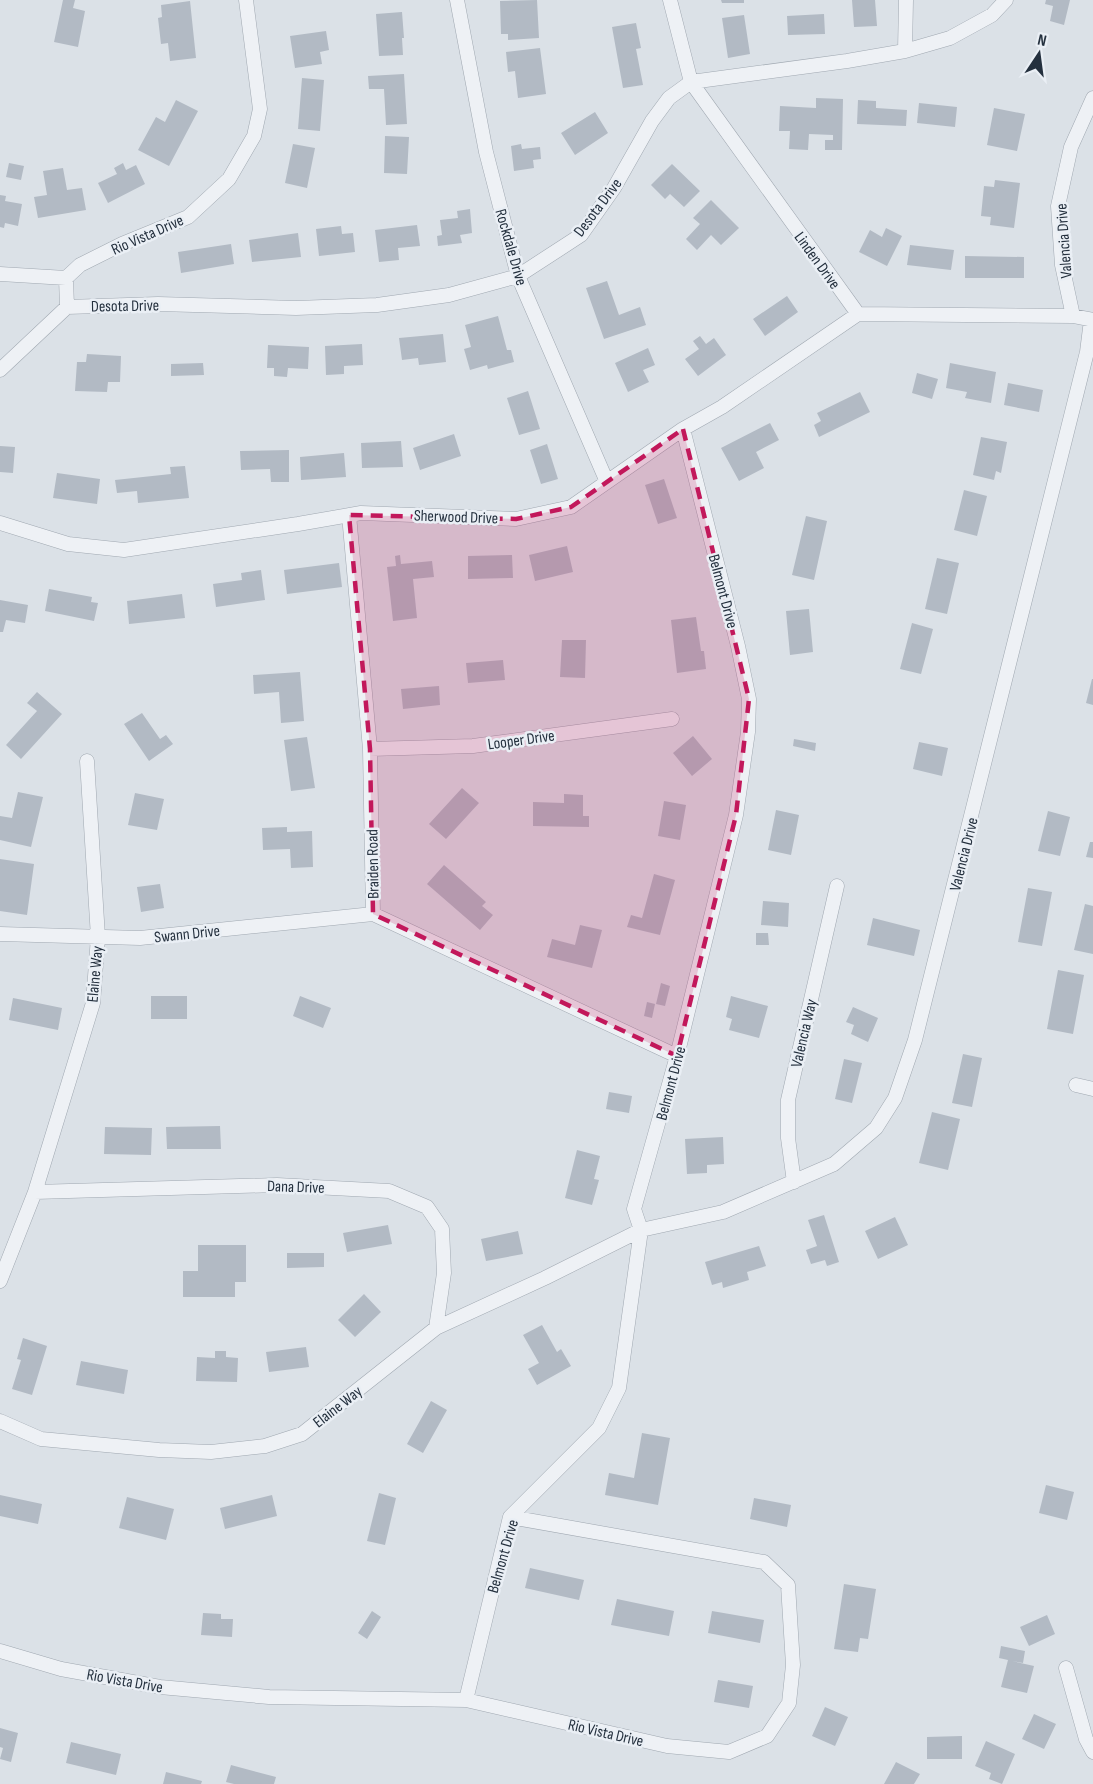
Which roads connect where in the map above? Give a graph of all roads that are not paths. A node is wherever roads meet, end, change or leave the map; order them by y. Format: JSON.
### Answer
{"nodes":[{"id":1,"x":246,"y":0,"type":"edge"},
{"id":2,"x":457,"y":0,"type":"edge"},
{"id":3,"x":670,"y":0,"type":"edge"},
{"id":4,"x":906,"y":0,"type":"edge"},
{"id":5,"x":1006,"y":0,"type":"edge"},
{"id":6,"x":905,"y":51,"type":"junction"},
{"id":7,"x":691,"y":82,"type":"junction"},
{"id":8,"x":1093,"y":98,"type":"edge"},
{"id":9,"x":0,"y":274,"type":"edge"},
{"id":10,"x":518,"y":276,"type":"junction"},
{"id":11,"x":66,"y":278,"type":"junction"},
{"id":12,"x":67,"y":307,"type":"junction"},
{"id":13,"x":858,"y":315,"type":"junction"},
{"id":14,"x":1073,"y":316,"type":"junction"},
{"id":15,"x":1092,"y":320,"type":"edge"},
{"id":16,"x":0,"y":370,"type":"edge"},
{"id":17,"x":682,"y":429,"type":"junction"},
{"id":18,"x":607,"y":482,"type":"junction"},
{"id":19,"x":349,"y":515,"type":"junction"},
{"id":20,"x":0,"y":523,"type":"edge"},
{"id":21,"x":672,"y":718,"type":"dead end"},
{"id":22,"x":369,"y":749,"type":"junction"},
{"id":23,"x":87,"y":761,"type":"dead end"},
{"id":24,"x":837,"y":886,"type":"dead end"},
{"id":25,"x":373,"y":914,"type":"junction"},
{"id":26,"x":0,"y":934,"type":"edge"},
{"id":27,"x":98,"y":937,"type":"junction"},
{"id":28,"x":677,"y":1056,"type":"junction"},
{"id":29,"x":1076,"y":1085,"type":"dead end"},
{"id":30,"x":1093,"y":1089,"type":"edge"},
{"id":31,"x":794,"y":1182,"type":"junction"},
{"id":32,"x":35,"y":1192,"type":"junction"},
{"id":33,"x":641,"y":1230,"type":"junction"},
{"id":34,"x":0,"y":1281,"type":"edge"},
{"id":35,"x":436,"y":1328,"type":"junction"},
{"id":36,"x":0,"y":1421,"type":"edge"},
{"id":37,"x":510,"y":1517,"type":"junction"},
{"id":38,"x":0,"y":1651,"type":"edge"},
{"id":39,"x":1066,"y":1668,"type":"dead end"},
{"id":40,"x":466,"y":1700,"type":"junction"},
{"id":41,"x":1093,"y":1752,"type":"edge"}],
"edges":[{"from":1,"to":11,"type":"street","name":"Rio Vista Drive"},
{"from":2,"to":10,"type":"street","name":"Rockdale Drive"},
{"from":3,"to":7,"type":"street","name":"Linden Drive"},
{"from":4,"to":6,"type":"street"},
{"from":5,"to":6,"type":"street","name":"Desota Drive"},
{"from":6,"to":7,"type":"street","name":"Desota Drive"},
{"from":7,"to":10,"type":"street","name":"Desota Drive"},
{"from":7,"to":13,"type":"street","name":"Linden Drive"},
{"from":8,"to":14,"type":"street","name":"Valencia Drive"},
{"from":9,"to":11,"type":"street"},
{"from":10,"to":12,"type":"street","name":"Desota Drive"},
{"from":10,"to":18,"type":"street","name":"Rockdale Drive"},
{"from":11,"to":12,"type":"street"},
{"from":12,"to":16,"type":"street"},
{"from":13,"to":14,"type":"street"},
{"from":13,"to":17,"type":"street","name":"Sherwood Drive"},
{"from":14,"to":15,"type":"street"},
{"from":15,"to":31,"type":"street","name":"Valencia Drive"},
{"from":17,"to":18,"type":"street","name":"Sherwood Drive"},
{"from":17,"to":28,"type":"street","name":"Belmont Drive"},
{"from":18,"to":19,"type":"street","name":"Sherwood Drive"},
{"from":19,"to":20,"type":"street","name":"Sherwood Drive"},
{"from":19,"to":22,"type":"street","name":"Braiden Road"},
{"from":21,"to":22,"type":"street","name":"Looper Drive"},
{"from":22,"to":25,"type":"street","name":"Braiden Road"},
{"from":23,"to":27,"type":"street","name":"Elaine Way"},
{"from":24,"to":31,"type":"street","name":"Valencia Way"},
{"from":25,"to":27,"type":"street","name":"Swann Drive"},
{"from":25,"to":28,"type":"street","name":"Braiden Road"},
{"from":26,"to":27,"type":"street","name":"Swann Drive"},
{"from":27,"to":32,"type":"street","name":"Elaine Way"},
{"from":28,"to":33,"type":"street","name":"Belmont Drive"},
{"from":29,"to":30,"type":"street"},
{"from":31,"to":33,"type":"street","name":"Valencia Drive"},
{"from":32,"to":34,"type":"street","name":"Elaine Way"},
{"from":32,"to":35,"type":"street","name":"Dana Drive"},
{"from":33,"to":35,"type":"street","name":"Elaine Way"},
{"from":33,"to":37,"type":"street","name":"Belmont Drive"},
{"from":35,"to":36,"type":"street","name":"Elaine Way"},
{"from":37,"to":40,"type":"street","name":"Belmont Drive"},
{"from":37,"to":40,"type":"street","name":"Rio Vista Drive"},
{"from":38,"to":40,"type":"street","name":"Rio Vista Drive"},
{"from":39,"to":41,"type":"street"}]}
